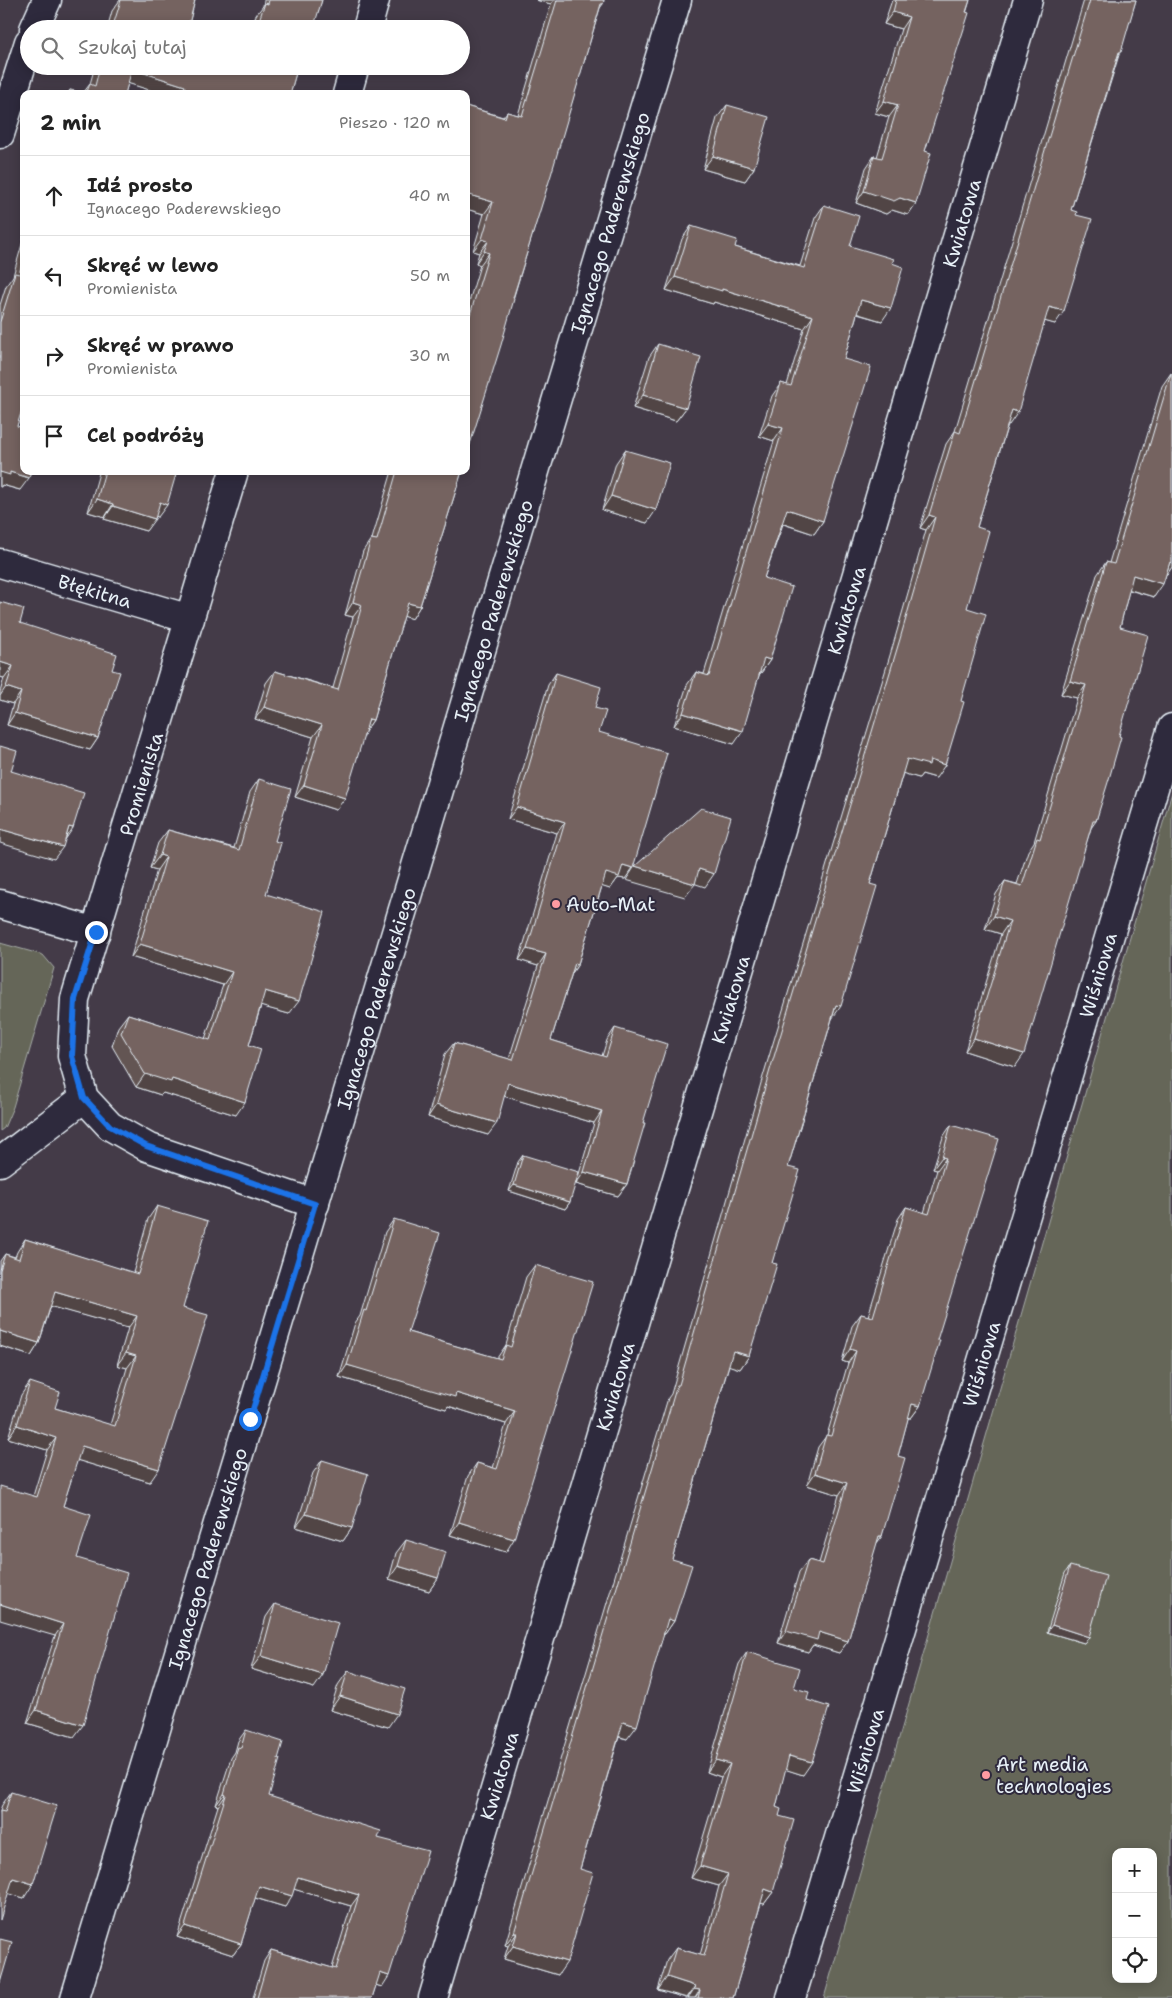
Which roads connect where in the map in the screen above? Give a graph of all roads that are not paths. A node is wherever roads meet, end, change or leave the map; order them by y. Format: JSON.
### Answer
{"nodes":[{"id":1,"x":47,"y":0,"type":"edge"},
{"id":2,"x":375,"y":0,"type":"edge"},
{"id":3,"x":677,"y":0,"type":"edge"},
{"id":4,"x":1028,"y":0,"type":"edge"},
{"id":5,"x":38,"y":20,"type":"edge"},
{"id":6,"x":369,"y":20,"type":"edge"},
{"id":7,"x":20,"y":71,"type":"edge"},
{"id":8,"x":352,"y":75,"type":"edge"},
{"id":9,"x":348,"y":90,"type":"edge"},
{"id":10,"x":0,"y":134,"type":"edge"},
{"id":11,"x":233,"y":475,"type":"edge"},
{"id":12,"x":0,"y":563,"type":"edge"},
{"id":13,"x":190,"y":619,"type":"junction"},
{"id":14,"x":1172,"y":728,"type":"edge"},
{"id":15,"x":0,"y":904,"type":"edge"},
{"id":16,"x":96,"y":932,"type":"junction"},
{"id":17,"x":84,"y":1098,"type":"junction"},
{"id":18,"x":0,"y":1162,"type":"edge"},
{"id":19,"x":315,"y":1204,"type":"junction"},
{"id":20,"x":75,"y":1998,"type":"edge"},
{"id":21,"x":433,"y":1998,"type":"edge"},
{"id":22,"x":792,"y":1998,"type":"edge"}],
"edges":[{"from":1,"to":5,"type":"street"},
{"from":2,"to":6,"type":"street"},
{"from":3,"to":19,"type":"street","name":"Ignacego Paderewskiego"},
{"from":4,"to":21,"type":"street","name":"Kwiatowa"},
{"from":7,"to":10,"type":"street"},
{"from":8,"to":9,"type":"street"},
{"from":11,"to":13,"type":"street","name":"Promienista"},
{"from":12,"to":13,"type":"street","name":"Błękitna"},
{"from":13,"to":16,"type":"street","name":"Promienista"},
{"from":14,"to":22,"type":"street","name":"Wiśniowa"},
{"from":15,"to":16,"type":"street"},
{"from":16,"to":17,"type":"street","name":"Promienista"},
{"from":17,"to":18,"type":"street"},
{"from":17,"to":19,"type":"street","name":"Promienista"},
{"from":19,"to":20,"type":"street","name":"Ignacego Paderewskiego"}]}
